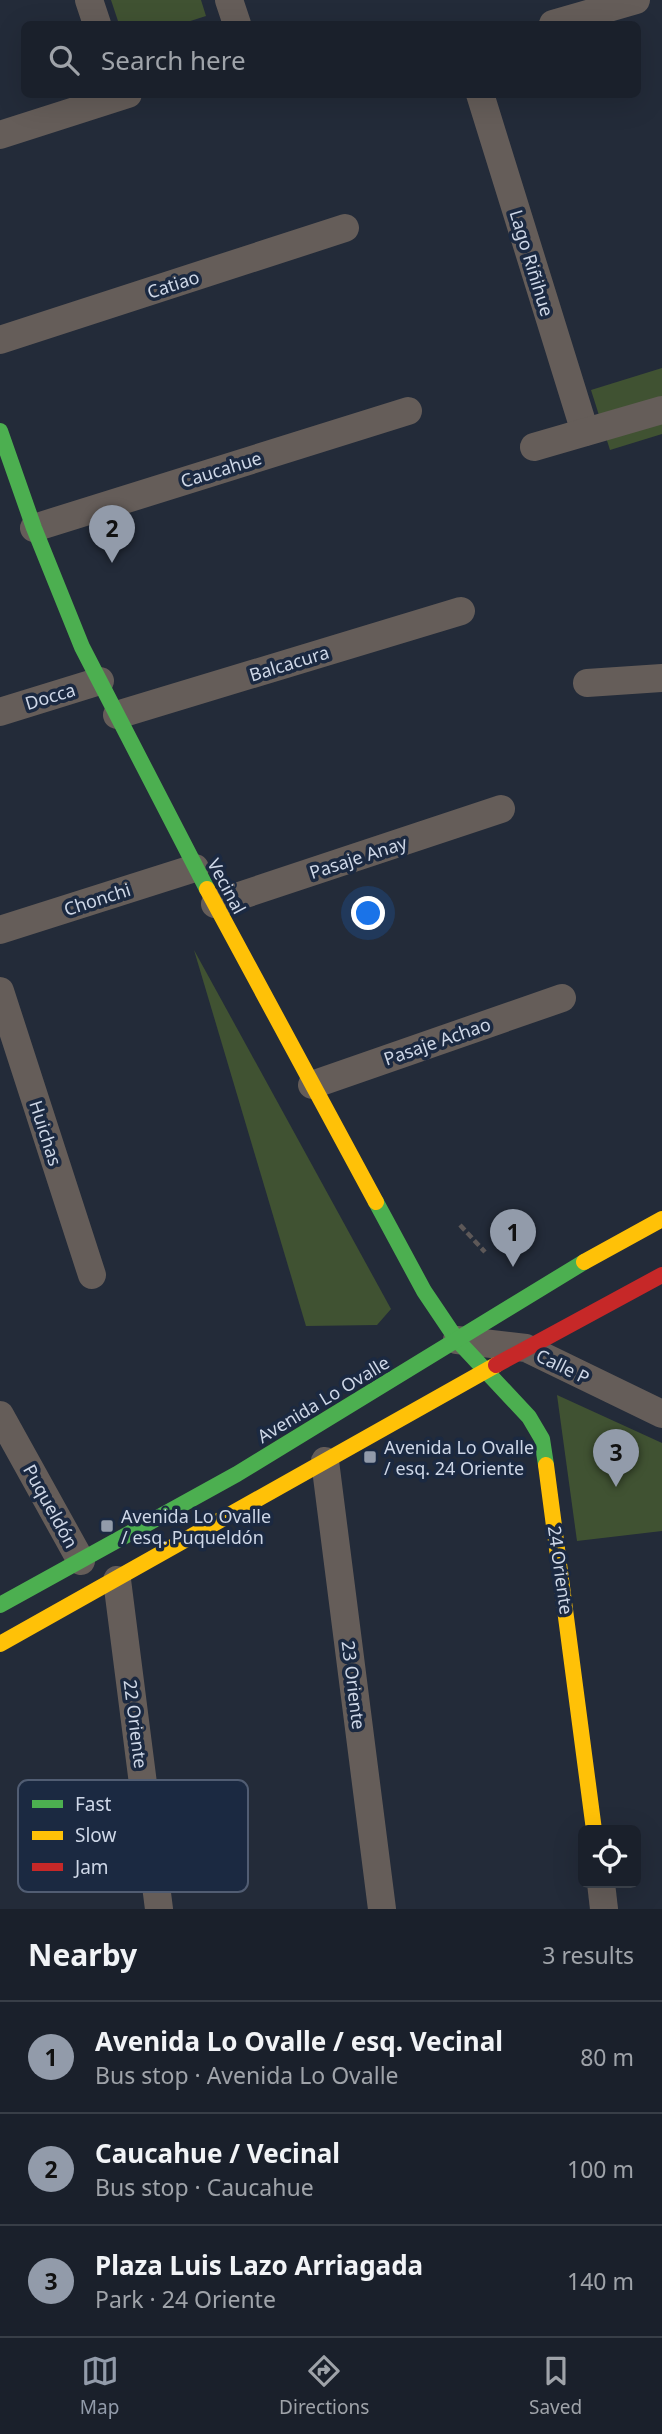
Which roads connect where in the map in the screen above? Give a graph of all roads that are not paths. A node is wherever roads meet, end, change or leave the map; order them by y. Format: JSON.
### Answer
{"nodes":[{"id":1,"x":89,"y":0,"type":"edge"},
{"id":2,"x":229,"y":0,"type":"edge"},
{"id":3,"x":636,"y":0,"type":"edge"},
{"id":4,"x":96,"y":21,"type":"edge"},
{"id":5,"x":236,"y":21,"type":"edge"},
{"id":6,"x":563,"y":21,"type":"edge"},
{"id":7,"x":114,"y":98,"type":"edge"},
{"id":8,"x":481,"y":98,"type":"edge"},
{"id":9,"x":0,"y":135,"type":"edge"},
{"id":10,"x":345,"y":229,"type":"dead end"},
{"id":11,"x":0,"y":340,"type":"edge"},
{"id":12,"x":662,"y":410,"type":"edge"},
{"id":13,"x":408,"y":411,"type":"dead end"},
{"id":14,"x":0,"y":431,"type":"edge"},
{"id":15,"x":585,"y":432,"type":"junction"},
{"id":16,"x":534,"y":447,"type":"dead end"},
{"id":17,"x":10,"y":488,"type":"edge"},
{"id":18,"x":34,"y":528,"type":"junction"},
{"id":19,"x":461,"y":611,"type":"dead end"},
{"id":20,"x":662,"y":678,"type":"edge"},
{"id":21,"x":100,"y":681,"type":"junction"},
{"id":22,"x":587,"y":683,"type":"dead end"},
{"id":23,"x":0,"y":712,"type":"edge"},
{"id":24,"x":117,"y":715,"type":"junction"},
{"id":25,"x":501,"y":809,"type":"dead end"},
{"id":26,"x":195,"y":868,"type":"junction"},
{"id":27,"x":215,"y":904,"type":"junction"},
{"id":28,"x":0,"y":930,"type":"edge"},
{"id":29,"x":0,"y":991,"type":"edge"},
{"id":30,"x":562,"y":998,"type":"dead end"},
{"id":31,"x":312,"y":1085,"type":"junction"},
{"id":32,"x":662,"y":1219,"type":"edge"},
{"id":33,"x":92,"y":1275,"type":"dead end"},
{"id":34,"x":662,"y":1275,"type":"edge"},
{"id":35,"x":457,"y":1340,"type":"junction"},
{"id":36,"x":526,"y":1348,"type":"junction"},
{"id":37,"x":486,"y":1370,"type":"junction"},
{"id":38,"x":662,"y":1414,"type":"edge"},
{"id":39,"x":0,"y":1415,"type":"edge"},
{"id":40,"x":325,"y":1461,"type":"junction"},
{"id":41,"x":81,"y":1561,"type":"junction"},
{"id":42,"x":117,"y":1580,"type":"junction"},
{"id":43,"x":0,"y":1605,"type":"edge"},
{"id":44,"x":0,"y":1644,"type":"edge"},
{"id":45,"x":143,"y":1780,"type":"edge"},
{"id":46,"x":593,"y":1825,"type":"edge"},
{"id":47,"x":602,"y":1888,"type":"edge"},
{"id":48,"x":382,"y":1909,"type":"edge"},
{"id":49,"x":604,"y":1909,"type":"edge"}],
"edges":[{"from":1,"to":4,"type":"street"},
{"from":2,"to":5,"type":"street"},
{"from":3,"to":6,"type":"street"},
{"from":7,"to":9,"type":"street"},
{"from":8,"to":15,"type":"street","name":"Lago Riñihue"},
{"from":10,"to":11,"type":"street","name":"Catiao"},
{"from":12,"to":15,"type":"street"},
{"from":13,"to":18,"type":"street","name":"Caucahue"},
{"from":14,"to":17,"type":"street","name":"Vecinal"},
{"from":15,"to":16,"type":"street"},
{"from":17,"to":18,"type":"street","name":"Vecinal"},
{"from":18,"to":21,"type":"street","name":"Vecinal"},
{"from":19,"to":24,"type":"street","name":"Balcacura"},
{"from":20,"to":22,"type":"street"},
{"from":21,"to":23,"type":"street","name":"Docca"},
{"from":21,"to":24,"type":"street","name":"Vecinal"},
{"from":24,"to":26,"type":"street","name":"Vecinal"},
{"from":25,"to":27,"type":"street","name":"Pasaje Anay"},
{"from":26,"to":27,"type":"street","name":"Vecinal"},
{"from":26,"to":28,"type":"street","name":"Chonchi"},
{"from":27,"to":31,"type":"street","name":"Vecinal"},
{"from":29,"to":33,"type":"street","name":"Huichas"},
{"from":30,"to":31,"type":"street","name":"Pasaje Achao"},
{"from":31,"to":35,"type":"street","name":"Vecinal"},
{"from":32,"to":35,"type":"street","name":"Avenida Lo Ovalle"},
{"from":34,"to":36,"type":"street"},
{"from":35,"to":36,"type":"street","name":"Calle P"},
{"from":35,"to":37,"type":"street","name":"24 Oriente"},
{"from":35,"to":41,"type":"street","name":"Avenida Lo Ovalle"},
{"from":36,"to":37,"type":"street"},
{"from":36,"to":38,"type":"street","name":"Calle P"},
{"from":37,"to":40,"type":"street"},
{"from":37,"to":46,"type":"street","name":"24 Oriente"},
{"from":39,"to":41,"type":"street","name":"Puqueldón"},
{"from":40,"to":42,"type":"street"},
{"from":40,"to":48,"type":"street","name":"23 Oriente"},
{"from":41,"to":43,"type":"street","name":"Avenida Lo Ovalle"},
{"from":42,"to":44,"type":"street"},
{"from":42,"to":45,"type":"street","name":"22 Oriente"},
{"from":47,"to":49,"type":"street"}]}
